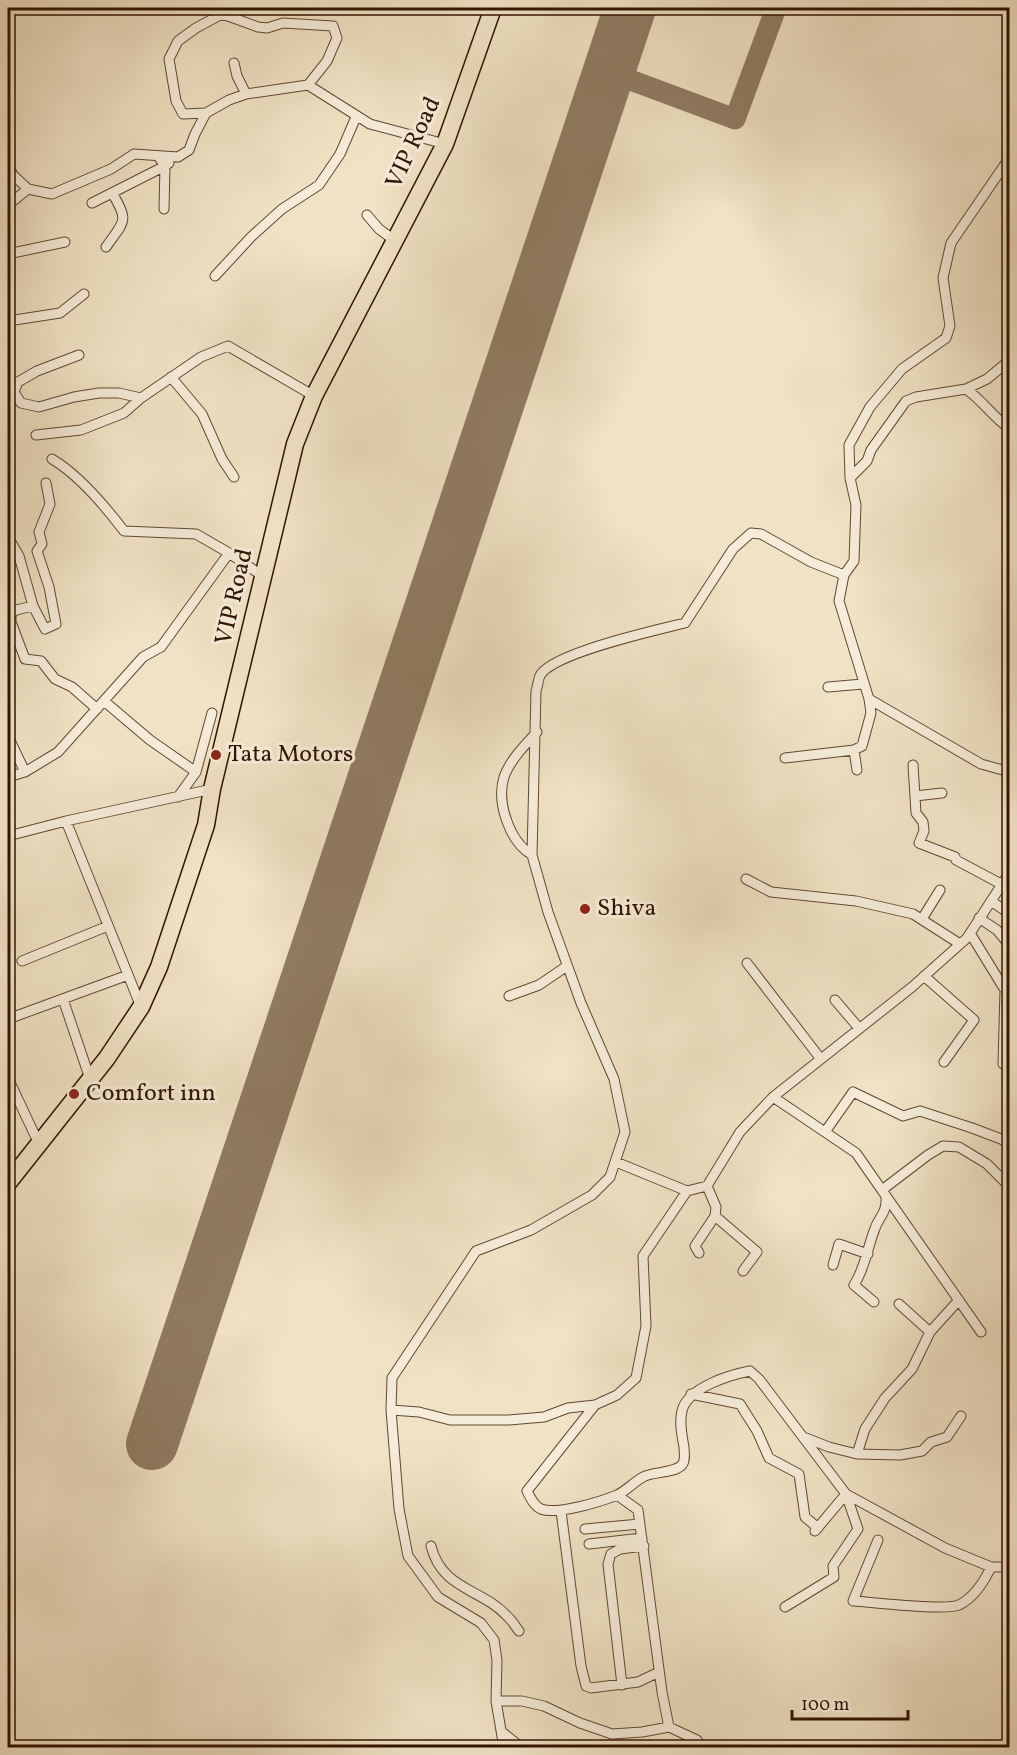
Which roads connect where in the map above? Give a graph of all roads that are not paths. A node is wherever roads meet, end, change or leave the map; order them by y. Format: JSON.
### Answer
{"nodes":[{"id":1,"x":493,"y":8,"type":"edge"},
{"id":2,"x":234,"y":63,"type":"dead end"},
{"id":3,"x":308,"y":85,"type":"junction"},
{"id":4,"x":246,"y":94,"type":"junction"},
{"id":5,"x":206,"y":113,"type":"junction"},
{"id":6,"x":356,"y":117,"type":"junction"},
{"id":7,"x":444,"y":144,"type":"junction"},
{"id":8,"x":158,"y":156,"type":"junction"},
{"id":9,"x":178,"y":157,"type":"junction"},
{"id":10,"x":1010,"y":157,"type":"edge"},
{"id":11,"x":8,"y":165,"type":"edge"},
{"id":12,"x":165,"y":166,"type":"junction"},
{"id":13,"x":28,"y":189,"type":"junction"},
{"id":14,"x":112,"y":193,"type":"junction"},
{"id":15,"x":92,"y":203,"type":"dead end"},
{"id":16,"x":8,"y":205,"type":"edge"},
{"id":17,"x":164,"y":209,"type":"dead end"},
{"id":18,"x":367,"y":215,"type":"dead end"},
{"id":19,"x":394,"y":240,"type":"junction"},
{"id":20,"x":65,"y":242,"type":"dead end"},
{"id":21,"x":106,"y":247,"type":"dead end"},
{"id":22,"x":8,"y":254,"type":"edge"},
{"id":23,"x":215,"y":276,"type":"dead end"},
{"id":24,"x":84,"y":294,"type":"dead end"},
{"id":25,"x":8,"y":321,"type":"edge"},
{"id":26,"x":79,"y":356,"type":"dead end"},
{"id":27,"x":1010,"y":360,"type":"edge"},
{"id":28,"x":171,"y":377,"type":"junction"},
{"id":29,"x":966,"y":388,"type":"junction"},
{"id":30,"x":314,"y":396,"type":"junction"},
{"id":31,"x":141,"y":398,"type":"junction"},
{"id":32,"x":1010,"y":429,"type":"edge"},
{"id":33,"x":36,"y":435,"type":"dead end"},
{"id":34,"x":52,"y":459,"type":"dead end"},
{"id":35,"x":234,"y":477,"type":"dead end"},
{"id":36,"x":850,"y":478,"type":"junction"},
{"id":37,"x":46,"y":483,"type":"dead end"},
{"id":38,"x":8,"y":537,"type":"edge"},
{"id":39,"x":229,"y":553,"type":"junction"},
{"id":40,"x":844,"y":575,"type":"junction"},
{"id":41,"x":264,"y":577,"type":"junction"},
{"id":42,"x":33,"y":606,"type":"junction"},
{"id":43,"x":9,"y":617,"type":"edge"},
{"id":44,"x":863,"y":684,"type":"junction"},
{"id":45,"x":828,"y":687,"type":"dead end"},
{"id":46,"x":869,"y":699,"type":"junction"},
{"id":47,"x":104,"y":701,"type":"junction"},
{"id":48,"x":97,"y":709,"type":"junction"},
{"id":49,"x":212,"y":713,"type":"dead end"},
{"id":50,"x":537,"y":732,"type":"junction"},
{"id":51,"x":8,"y":736,"type":"edge"},
{"id":52,"x":854,"y":750,"type":"junction"},
{"id":53,"x":785,"y":758,"type":"dead end"},
{"id":54,"x":913,"y":765,"type":"dead end"},
{"id":55,"x":856,"y":770,"type":"dead end"},
{"id":56,"x":24,"y":772,"type":"junction"},
{"id":57,"x":196,"y":772,"type":"junction"},
{"id":58,"x":1010,"y":772,"type":"edge"},
{"id":59,"x":8,"y":777,"type":"edge"},
{"id":60,"x":213,"y":789,"type":"junction"},
{"id":61,"x":942,"y":793,"type":"dead end"},
{"id":62,"x":915,"y":796,"type":"junction"},
{"id":63,"x":178,"y":797,"type":"junction"},
{"id":64,"x":66,"y":821,"type":"junction"},
{"id":65,"x":8,"y":836,"type":"edge"},
{"id":66,"x":532,"y":855,"type":"junction"},
{"id":67,"x":1010,"y":872,"type":"edge"},
{"id":68,"x":746,"y":879,"type":"dead end"},
{"id":69,"x":1001,"y":884,"type":"junction"},
{"id":70,"x":940,"y":890,"type":"dead end"},
{"id":71,"x":991,"y":900,"type":"junction"},
{"id":72,"x":1010,"y":914,"type":"edge"},
{"id":73,"x":980,"y":918,"type":"junction"},
{"id":74,"x":922,"y":919,"type":"junction"},
{"id":75,"x":108,"y":926,"type":"junction"},
{"id":76,"x":970,"y":933,"type":"junction"},
{"id":77,"x":960,"y":944,"type":"junction"},
{"id":78,"x":1010,"y":946,"type":"edge"},
{"id":79,"x":22,"y":961,"type":"dead end"},
{"id":80,"x":747,"y":963,"type":"dead end"},
{"id":81,"x":567,"y":966,"type":"junction"},
{"id":82,"x":128,"y":975,"type":"junction"},
{"id":83,"x":924,"y":976,"type":"junction"},
{"id":84,"x":509,"y":996,"type":"dead end"},
{"id":85,"x":63,"y":999,"type":"junction"},
{"id":86,"x":835,"y":1000,"type":"dead end"},
{"id":87,"x":141,"y":1007,"type":"junction"},
{"id":88,"x":8,"y":1019,"type":"edge"},
{"id":89,"x":858,"y":1027,"type":"junction"},
{"id":90,"x":820,"y":1058,"type":"junction"},
{"id":91,"x":944,"y":1062,"type":"dead end"},
{"id":92,"x":1003,"y":1064,"type":"dead end"},
{"id":93,"x":8,"y":1078,"type":"edge"},
{"id":94,"x":90,"y":1079,"type":"junction"},
{"id":95,"x":773,"y":1097,"type":"junction"},
{"id":96,"x":825,"y":1132,"type":"junction"},
{"id":97,"x":39,"y":1144,"type":"junction"},
{"id":98,"x":1010,"y":1145,"type":"edge"},
{"id":99,"x":616,"y":1162,"type":"junction"},
{"id":100,"x":8,"y":1184,"type":"edge"},
{"id":101,"x":707,"y":1186,"type":"junction"},
{"id":102,"x":1010,"y":1187,"type":"edge"},
{"id":103,"x":687,"y":1191,"type":"junction"},
{"id":104,"x":884,"y":1193,"type":"junction"},
{"id":105,"x":714,"y":1216,"type":"junction"},
{"id":106,"x":699,"y":1253,"type":"dead end"},
{"id":107,"x":868,"y":1254,"type":"junction"},
{"id":108,"x":833,"y":1265,"type":"dead end"},
{"id":109,"x":743,"y":1271,"type":"dead end"},
{"id":110,"x":959,"y":1300,"type":"junction"},
{"id":111,"x":874,"y":1302,"type":"dead end"},
{"id":112,"x":899,"y":1304,"type":"dead end"},
{"id":113,"x":930,"y":1332,"type":"junction"},
{"id":114,"x":981,"y":1332,"type":"dead end"},
{"id":115,"x":691,"y":1394,"type":"junction"},
{"id":116,"x":595,"y":1405,"type":"junction"},
{"id":117,"x":391,"y":1410,"type":"junction"},
{"id":118,"x":961,"y":1416,"type":"dead end"},
{"id":119,"x":799,"y":1432,"type":"junction"},
{"id":120,"x":857,"y":1454,"type":"junction"},
{"id":121,"x":846,"y":1494,"type":"junction"},
{"id":122,"x":617,"y":1495,"type":"junction"},
{"id":123,"x":561,"y":1512,"type":"junction"},
{"id":124,"x":640,"y":1524,"type":"junction"},
{"id":125,"x":585,"y":1529,"type":"dead end"},
{"id":126,"x":878,"y":1540,"type":"dead end"},
{"id":127,"x":643,"y":1542,"type":"junction"},
{"id":128,"x":589,"y":1544,"type":"dead end"},
{"id":129,"x":431,"y":1546,"type":"dead end"},
{"id":130,"x":433,"y":1556,"type":"junction"},
{"id":131,"x":415,"y":1566,"type":"junction"},
{"id":132,"x":1010,"y":1566,"type":"edge"},
{"id":133,"x":991,"y":1567,"type":"junction"},
{"id":134,"x":785,"y":1607,"type":"dead end"},
{"id":135,"x":519,"y":1630,"type":"dead end"},
{"id":136,"x":659,"y":1672,"type":"junction"},
{"id":137,"x":622,"y":1685,"type":"junction"},
{"id":138,"x":496,"y":1701,"type":"junction"},
{"id":139,"x":669,"y":1727,"type":"junction"},
{"id":140,"x":502,"y":1732,"type":"junction"},
{"id":141,"x":504,"y":1748,"type":"edge"},
{"id":142,"x":522,"y":1748,"type":"edge"},
{"id":143,"x":702,"y":1748,"type":"edge"}],
"edges":[{"from":1,"to":7,"type":"highway","name":"VIP Road"},
{"from":2,"to":4,"type":"street"},
{"from":3,"to":4,"type":"street"},
{"from":3,"to":5,"type":"street"},
{"from":3,"to":6,"type":"street"},
{"from":4,"to":5,"type":"street"},
{"from":5,"to":9,"type":"street"},
{"from":6,"to":7,"type":"street"},
{"from":6,"to":23,"type":"street"},
{"from":7,"to":19,"type":"highway","name":"VIP Road"},
{"from":8,"to":9,"type":"street"},
{"from":8,"to":12,"type":"street"},
{"from":8,"to":13,"type":"street"},
{"from":9,"to":12,"type":"street"},
{"from":10,"to":36,"type":"street"},
{"from":11,"to":13,"type":"street"},
{"from":12,"to":14,"type":"street"},
{"from":12,"to":17,"type":"street"},
{"from":13,"to":16,"type":"street"},
{"from":14,"to":15,"type":"street"},
{"from":14,"to":21,"type":"street"},
{"from":18,"to":19,"type":"street"},
{"from":19,"to":30,"type":"highway","name":"VIP Road"},
{"from":20,"to":22,"type":"street"},
{"from":24,"to":25,"type":"street"},
{"from":26,"to":31,"type":"street"},
{"from":27,"to":29,"type":"street"},
{"from":28,"to":30,"type":"street"},
{"from":28,"to":31,"type":"street"},
{"from":28,"to":35,"type":"street"},
{"from":29,"to":32,"type":"street"},
{"from":29,"to":36,"type":"street"},
{"from":30,"to":41,"type":"highway","name":"VIP Road"},
{"from":31,"to":33,"type":"street"},
{"from":34,"to":39,"type":"street"},
{"from":36,"to":40,"type":"street"},
{"from":37,"to":42,"type":"street"},
{"from":38,"to":42,"type":"street"},
{"from":39,"to":41,"type":"street"},
{"from":39,"to":47,"type":"street"},
{"from":40,"to":44,"type":"street"},
{"from":40,"to":50,"type":"street"},
{"from":41,"to":60,"type":"highway","name":"VIP Road"},
{"from":42,"to":43,"type":"street"},
{"from":43,"to":48,"type":"street"},
{"from":44,"to":45,"type":"street"},
{"from":44,"to":46,"type":"street"},
{"from":46,"to":52,"type":"street"},
{"from":46,"to":58,"type":"street"},
{"from":47,"to":48,"type":"street"},
{"from":47,"to":57,"type":"street"},
{"from":48,"to":56,"type":"street"},
{"from":49,"to":57,"type":"street"},
{"from":50,"to":66,"type":"street"},
{"from":50,"to":66,"type":"street"},
{"from":51,"to":56,"type":"street"},
{"from":52,"to":53,"type":"street"},
{"from":52,"to":55,"type":"street"},
{"from":54,"to":62,"type":"street"},
{"from":56,"to":59,"type":"street"},
{"from":57,"to":63,"type":"street"},
{"from":60,"to":63,"type":"street"},
{"from":60,"to":87,"type":"highway","name":"VIP Road"},
{"from":61,"to":62,"type":"street"},
{"from":62,"to":69,"type":"street"},
{"from":63,"to":64,"type":"street"},
{"from":64,"to":65,"type":"street"},
{"from":64,"to":75,"type":"street"},
{"from":66,"to":81,"type":"street"},
{"from":67,"to":69,"type":"street"},
{"from":68,"to":74,"type":"street"},
{"from":69,"to":71,"type":"street"},
{"from":70,"to":74,"type":"street"},
{"from":71,"to":72,"type":"street"},
{"from":71,"to":73,"type":"street"},
{"from":73,"to":76,"type":"street"},
{"from":73,"to":78,"type":"street"},
{"from":74,"to":77,"type":"street"},
{"from":75,"to":79,"type":"street"},
{"from":75,"to":82,"type":"street"},
{"from":76,"to":77,"type":"street"},
{"from":76,"to":92,"type":"street"},
{"from":77,"to":83,"type":"street"},
{"from":80,"to":90,"type":"street"},
{"from":81,"to":84,"type":"street"},
{"from":81,"to":99,"type":"street"},
{"from":82,"to":85,"type":"street"},
{"from":82,"to":87,"type":"street"},
{"from":83,"to":89,"type":"street"},
{"from":83,"to":91,"type":"street"},
{"from":85,"to":88,"type":"street"},
{"from":85,"to":94,"type":"street"},
{"from":86,"to":89,"type":"street"},
{"from":87,"to":94,"type":"highway","name":"VIP Road"},
{"from":89,"to":90,"type":"street"},
{"from":90,"to":95,"type":"street"},
{"from":93,"to":97,"type":"street"},
{"from":94,"to":97,"type":"highway","name":"VIP Road"},
{"from":95,"to":96,"type":"street"},
{"from":95,"to":101,"type":"street"},
{"from":96,"to":98,"type":"street"},
{"from":96,"to":104,"type":"street"},
{"from":97,"to":100,"type":"highway","name":"VIP Road"},
{"from":99,"to":103,"type":"street"},
{"from":99,"to":117,"type":"street"},
{"from":101,"to":103,"type":"street"},
{"from":101,"to":105,"type":"street"},
{"from":102,"to":104,"type":"street"},
{"from":103,"to":116,"type":"street"},
{"from":104,"to":107,"type":"street"},
{"from":104,"to":110,"type":"street"},
{"from":105,"to":106,"type":"street"},
{"from":105,"to":109,"type":"street"},
{"from":107,"to":108,"type":"street"},
{"from":107,"to":111,"type":"street"},
{"from":110,"to":113,"type":"street"},
{"from":110,"to":114,"type":"street"},
{"from":112,"to":113,"type":"street"},
{"from":113,"to":120,"type":"street"},
{"from":115,"to":119,"type":"street"},
{"from":115,"to":121,"type":"street"},
{"from":115,"to":122,"type":"street"},
{"from":116,"to":117,"type":"street"},
{"from":116,"to":123,"type":"street"},
{"from":117,"to":131,"type":"street"},
{"from":118,"to":120,"type":"street"},
{"from":119,"to":120,"type":"street"},
{"from":119,"to":121,"type":"street"},
{"from":121,"to":133,"type":"street"},
{"from":121,"to":134,"type":"street"},
{"from":122,"to":123,"type":"street"},
{"from":122,"to":124,"type":"street"},
{"from":123,"to":137,"type":"street"},
{"from":124,"to":125,"type":"street"},
{"from":124,"to":127,"type":"street"},
{"from":126,"to":133,"type":"street"},
{"from":127,"to":128,"type":"street"},
{"from":127,"to":136,"type":"street"},
{"from":127,"to":137,"type":"street"},
{"from":129,"to":130,"type":"street"},
{"from":130,"to":131,"type":"street"},
{"from":130,"to":135,"type":"street"},
{"from":131,"to":138,"type":"street"},
{"from":132,"to":133,"type":"street"},
{"from":136,"to":137,"type":"street"},
{"from":136,"to":139,"type":"street"},
{"from":138,"to":139,"type":"street"},
{"from":138,"to":140,"type":"street"},
{"from":139,"to":143,"type":"street"},
{"from":140,"to":141,"type":"street"},
{"from":140,"to":142,"type":"street"}]}
